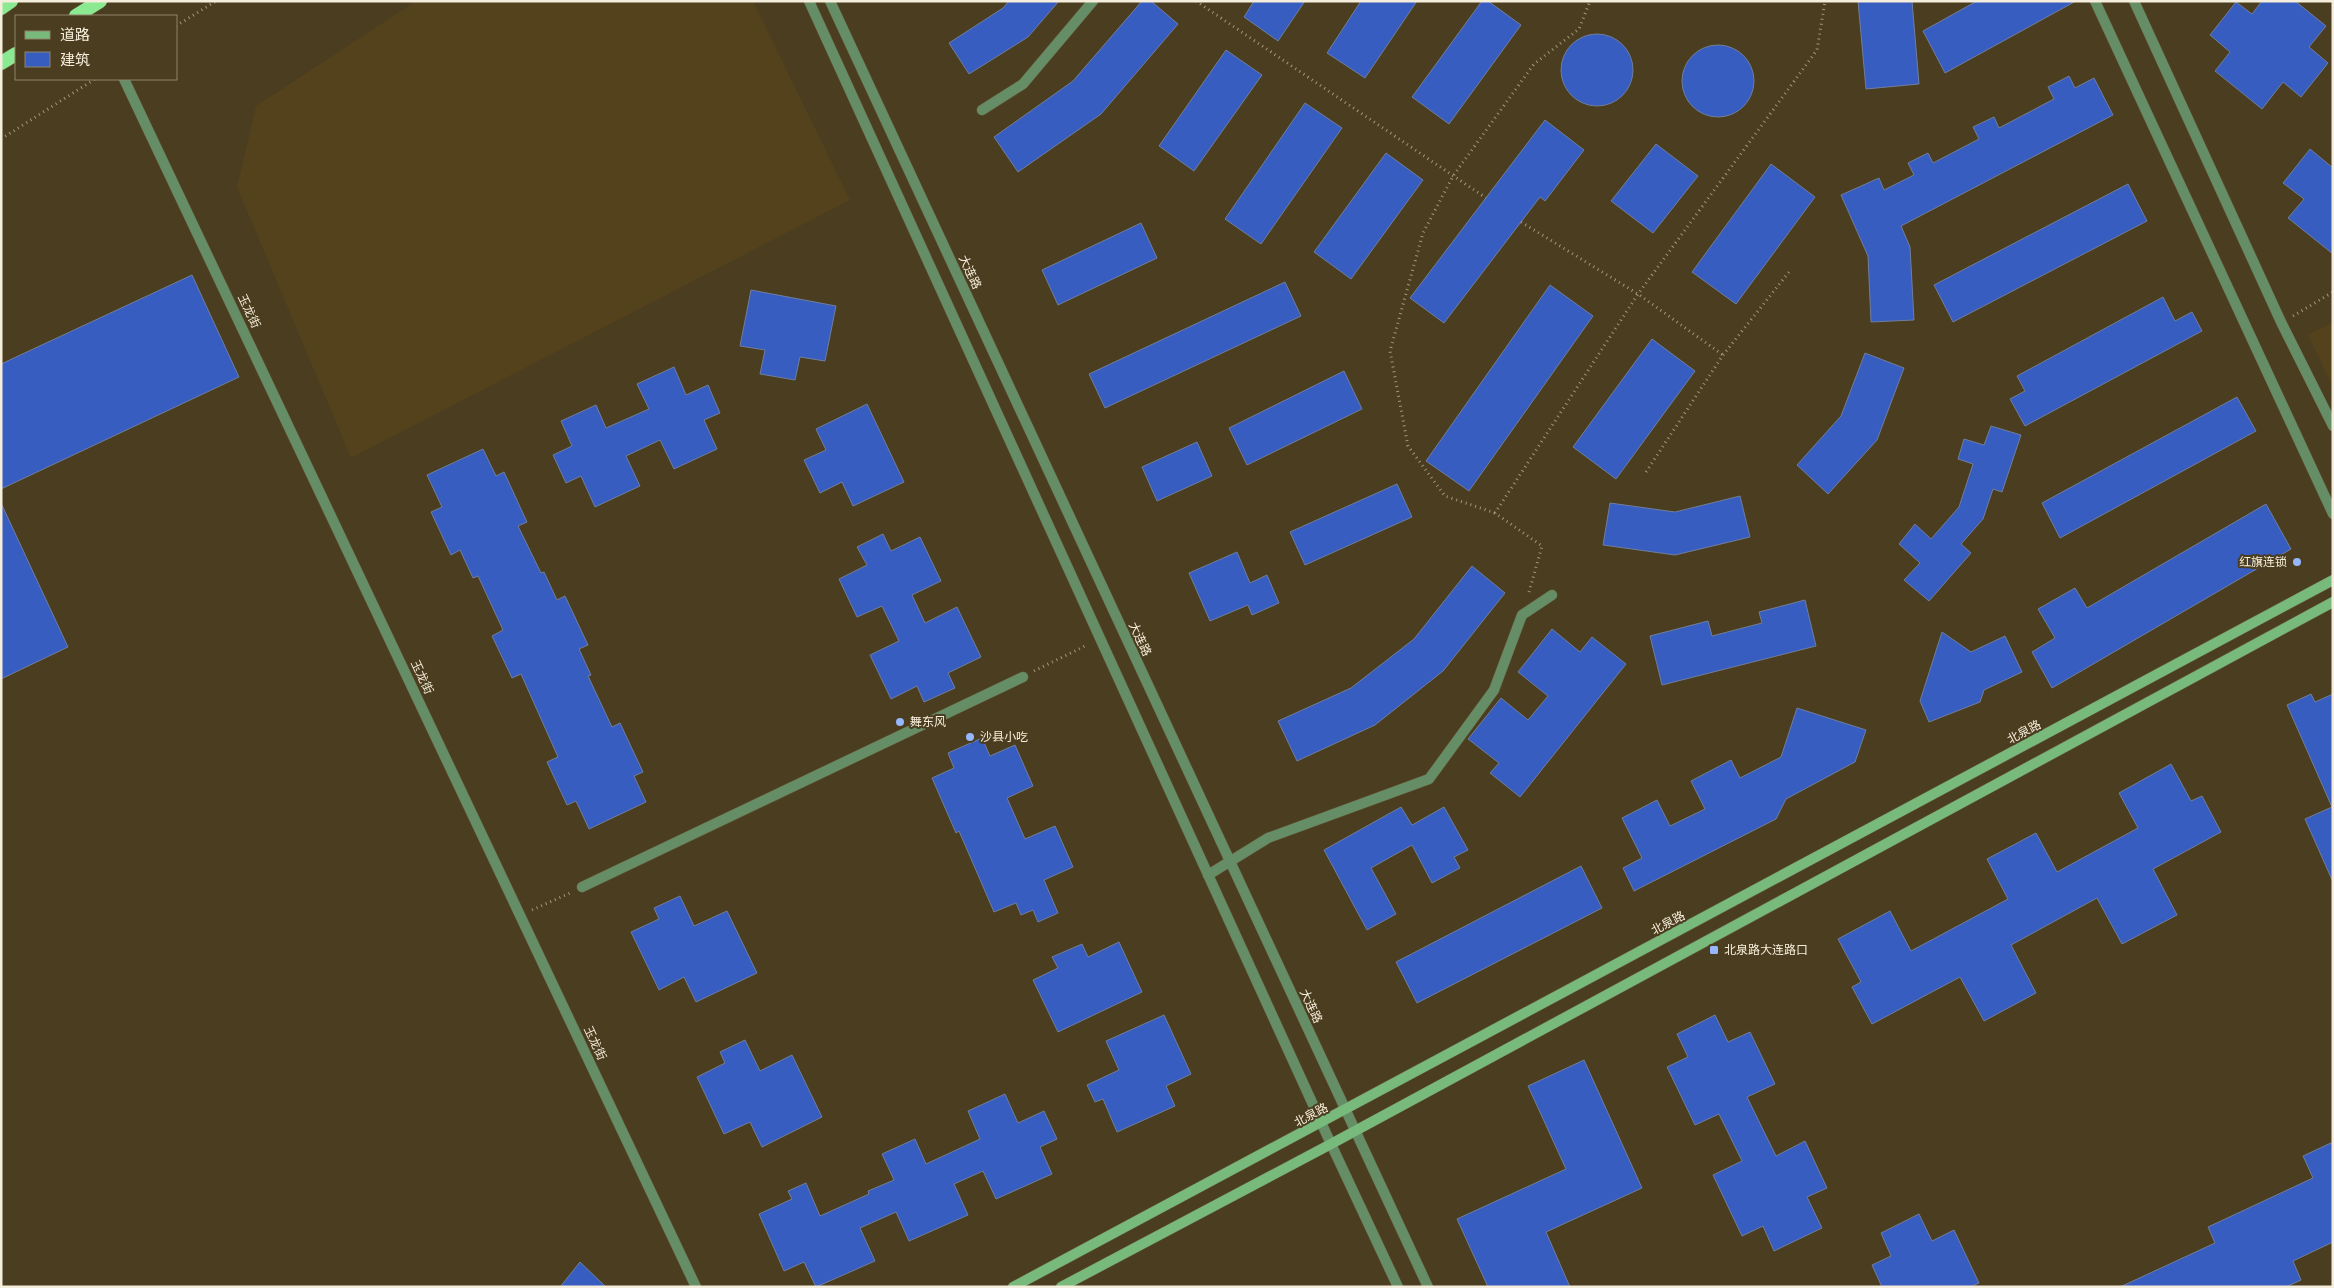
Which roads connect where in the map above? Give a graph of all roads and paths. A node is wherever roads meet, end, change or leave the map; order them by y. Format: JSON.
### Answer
{"nodes":[{"id":1,"x":11,"y":1,"type":"edge"},
{"id":2,"x":100,"y":1,"type":"edge"},
{"id":3,"x":216,"y":1,"type":"edge"},
{"id":4,"x":808,"y":1,"type":"edge"},
{"id":5,"x":830,"y":1,"type":"edge"},
{"id":6,"x":1093,"y":1,"type":"edge"},
{"id":7,"x":1196,"y":1,"type":"edge"},
{"id":8,"x":1590,"y":1,"type":"edge"},
{"id":9,"x":1825,"y":1,"type":"edge"},
{"id":10,"x":2095,"y":1,"type":"edge"},
{"id":11,"x":2134,"y":1,"type":"edge"},
{"id":12,"x":1,"y":8,"type":"edge"},
{"id":13,"x":83,"y":14,"type":"edge"},
{"id":14,"x":178,"y":25,"type":"edge"},
{"id":15,"x":15,"y":55,"type":"edge"},
{"id":16,"x":1,"y":63,"type":"edge"},
{"id":17,"x":93,"y":80,"type":"edge"},
{"id":18,"x":124,"y":80,"type":"edge"},
{"id":19,"x":982,"y":110,"type":"dead end"},
{"id":20,"x":1,"y":139,"type":"edge"},
{"id":21,"x":1453,"y":176,"type":"junction"},
{"id":22,"x":1486,"y":198,"type":"dead end"},
{"id":23,"x":1521,"y":222,"type":"dead end"},
{"id":24,"x":1789,"y":272,"type":"dead end"},
{"id":25,"x":2333,"y":292,"type":"edge"},
{"id":26,"x":1638,"y":294,"type":"junction"},
{"id":27,"x":2281,"y":322,"type":"junction"},
{"id":28,"x":1723,"y":355,"type":"junction"},
{"id":29,"x":2333,"y":426,"type":"edge"},
{"id":30,"x":1646,"y":472,"type":"dead end"},
{"id":31,"x":1495,"y":513,"type":"junction"},
{"id":32,"x":2333,"y":514,"type":"edge"},
{"id":33,"x":2333,"y":580,"type":"edge"},
{"id":34,"x":1552,"y":595,"type":"dead end"},
{"id":35,"x":2333,"y":602,"type":"edge"},
{"id":36,"x":1522,"y":615,"type":"junction"},
{"id":37,"x":1100,"y":639,"type":"junction"},
{"id":38,"x":1023,"y":677,"type":"joint"},
{"id":39,"x":1230,"y":861,"type":"junction"},
{"id":40,"x":1208,"y":875,"type":"junction"},
{"id":41,"x":582,"y":887,"type":"joint"},
{"id":42,"x":521,"y":915,"type":"junction"},
{"id":43,"x":1345,"y":1111,"type":"junction"},
{"id":44,"x":1321,"y":1124,"type":"junction"},
{"id":45,"x":1355,"y":1131,"type":"junction"},
{"id":46,"x":1331,"y":1144,"type":"junction"},
{"id":47,"x":696,"y":1287,"type":"edge"},
{"id":48,"x":1013,"y":1287,"type":"edge"},
{"id":49,"x":1061,"y":1287,"type":"edge"},
{"id":50,"x":1398,"y":1287,"type":"edge"},
{"id":51,"x":1428,"y":1287,"type":"edge"}],
"edges":[{"from":1,"to":12,"type":"highway"},
{"from":2,"to":13,"type":"highway"},
{"from":3,"to":14,"type":"path"},
{"from":4,"to":37,"type":"street"},
{"from":5,"to":39,"type":"street","name":"大连路"},
{"from":6,"to":19,"type":"street"},
{"from":7,"to":21,"type":"path"},
{"from":8,"to":21,"type":"path"},
{"from":9,"to":26,"type":"path"},
{"from":10,"to":32,"type":"street"},
{"from":11,"to":27,"type":"street"},
{"from":15,"to":16,"type":"highway"},
{"from":17,"to":20,"type":"path"},
{"from":18,"to":42,"type":"street","name":"玉龙街"},
{"from":21,"to":22,"type":"path"},
{"from":21,"to":31,"type":"path"},
{"from":23,"to":26,"type":"path"},
{"from":24,"to":28,"type":"path"},
{"from":25,"to":27,"type":"path"},
{"from":26,"to":28,"type":"path"},
{"from":26,"to":31,"type":"path"},
{"from":27,"to":29,"type":"street"},
{"from":28,"to":30,"type":"path"},
{"from":31,"to":36,"type":"path"},
{"from":33,"to":43,"type":"main road","name":"北泉路"},
{"from":34,"to":36,"type":"street"},
{"from":35,"to":45,"type":"main road"},
{"from":36,"to":39,"type":"street"},
{"from":37,"to":38,"type":"path"},
{"from":37,"to":40,"type":"street"},
{"from":38,"to":41,"type":"street"},
{"from":39,"to":40,"type":"street"},
{"from":39,"to":43,"type":"street","name":"大连路"},
{"from":40,"to":44,"type":"street"},
{"from":41,"to":42,"type":"path"},
{"from":42,"to":47,"type":"street","name":"玉龙街"},
{"from":43,"to":44,"type":"main road","name":"北泉路"},
{"from":43,"to":45,"type":"street","name":"大连路"},
{"from":44,"to":46,"type":"street"},
{"from":44,"to":48,"type":"main road","name":"北泉路"},
{"from":45,"to":46,"type":"main road"},
{"from":45,"to":51,"type":"street","name":"大连路"},
{"from":46,"to":49,"type":"main road"},
{"from":46,"to":50,"type":"street"}]}
